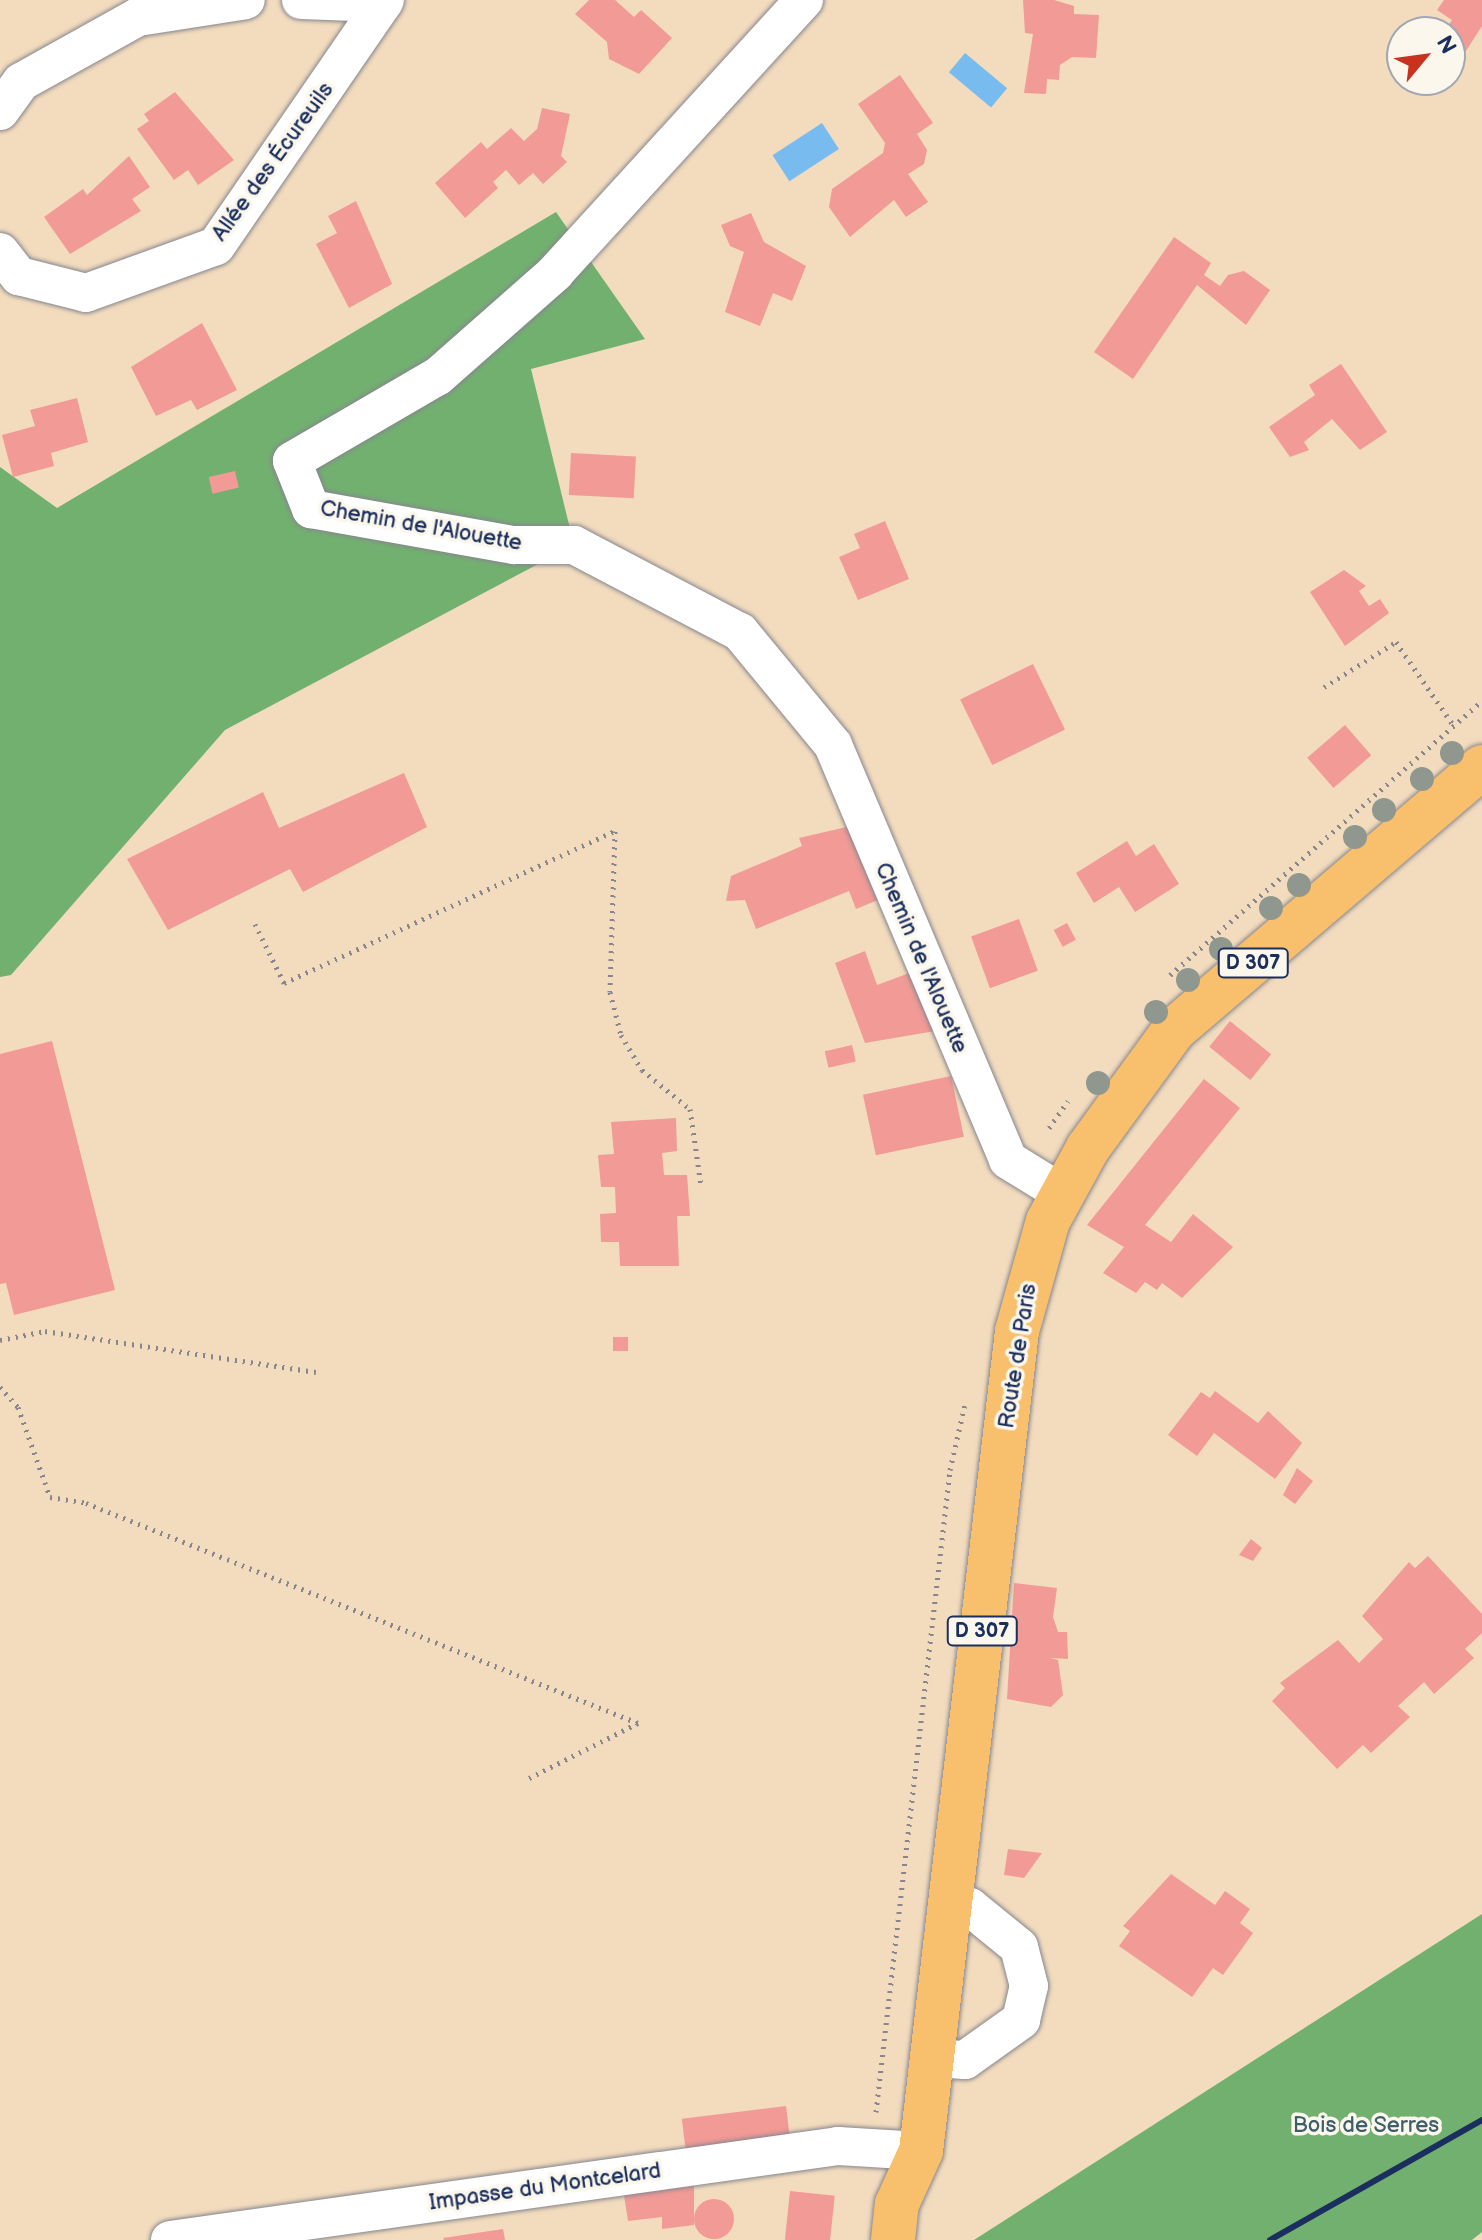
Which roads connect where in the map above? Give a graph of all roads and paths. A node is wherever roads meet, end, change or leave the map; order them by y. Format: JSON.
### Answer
{"nodes":[{"id":1,"x":246,"y":0,"type":"edge"},
{"id":2,"x":301,"y":0,"type":"edge"},
{"id":3,"x":804,"y":0,"type":"edge"},
{"id":4,"x":384,"y":1,"type":"edge"},
{"id":5,"x":0,"y":111,"type":"edge"},
{"id":6,"x":0,"y":252,"type":"edge"},
{"id":7,"x":1324,"y":687,"type":"dead end"},
{"id":8,"x":1454,"y":726,"type":"dead end"},
{"id":9,"x":1482,"y":767,"type":"edge"},
{"id":10,"x":255,"y":924,"type":"dead end"},
{"id":11,"x":701,"y":1185,"type":"dead end"},
{"id":12,"x":1060,"y":1192,"type":"junction"},
{"id":13,"x":0,"y":1340,"type":"edge"},
{"id":14,"x":316,"y":1372,"type":"dead end"},
{"id":15,"x":0,"y":1387,"type":"edge"},
{"id":16,"x":527,"y":1779,"type":"dead end"},
{"id":17,"x":951,"y":1905,"type":"junction"},
{"id":18,"x":933,"y":2067,"type":"junction"},
{"id":19,"x":909,"y":2159,"type":"junction"},
{"id":20,"x":170,"y":2240,"type":"edge"},
{"id":21,"x":893,"y":2240,"type":"edge"}],
"edges":[{"from":1,"to":5,"type":"street"},
{"from":2,"to":4,"type":"street","name":"Allée des Écureuils"},
{"from":3,"to":12,"type":"street","name":"Chemin de l'Alouette"},
{"from":4,"to":6,"type":"street","name":"Allée des Écureuils"},
{"from":7,"to":8,"type":"path"},
{"from":9,"to":12,"type":"main road","name":"Route de Paris","number":"D 307"},
{"from":10,"to":11,"type":"path"},
{"from":12,"to":17,"type":"main road","name":"Route de Paris","number":"D 307"},
{"from":13,"to":14,"type":"path"},
{"from":15,"to":16,"type":"path"},
{"from":17,"to":18,"type":"main road","name":"Route de Paris","number":"D 307"},
{"from":17,"to":18,"type":"street"},
{"from":18,"to":19,"type":"main road","name":"Route de Paris","number":"D 307"},
{"from":19,"to":20,"type":"street","name":"Impasse du Montcelard"},
{"from":19,"to":21,"type":"main road","name":"Route de Paris","number":"D 307"}]}
